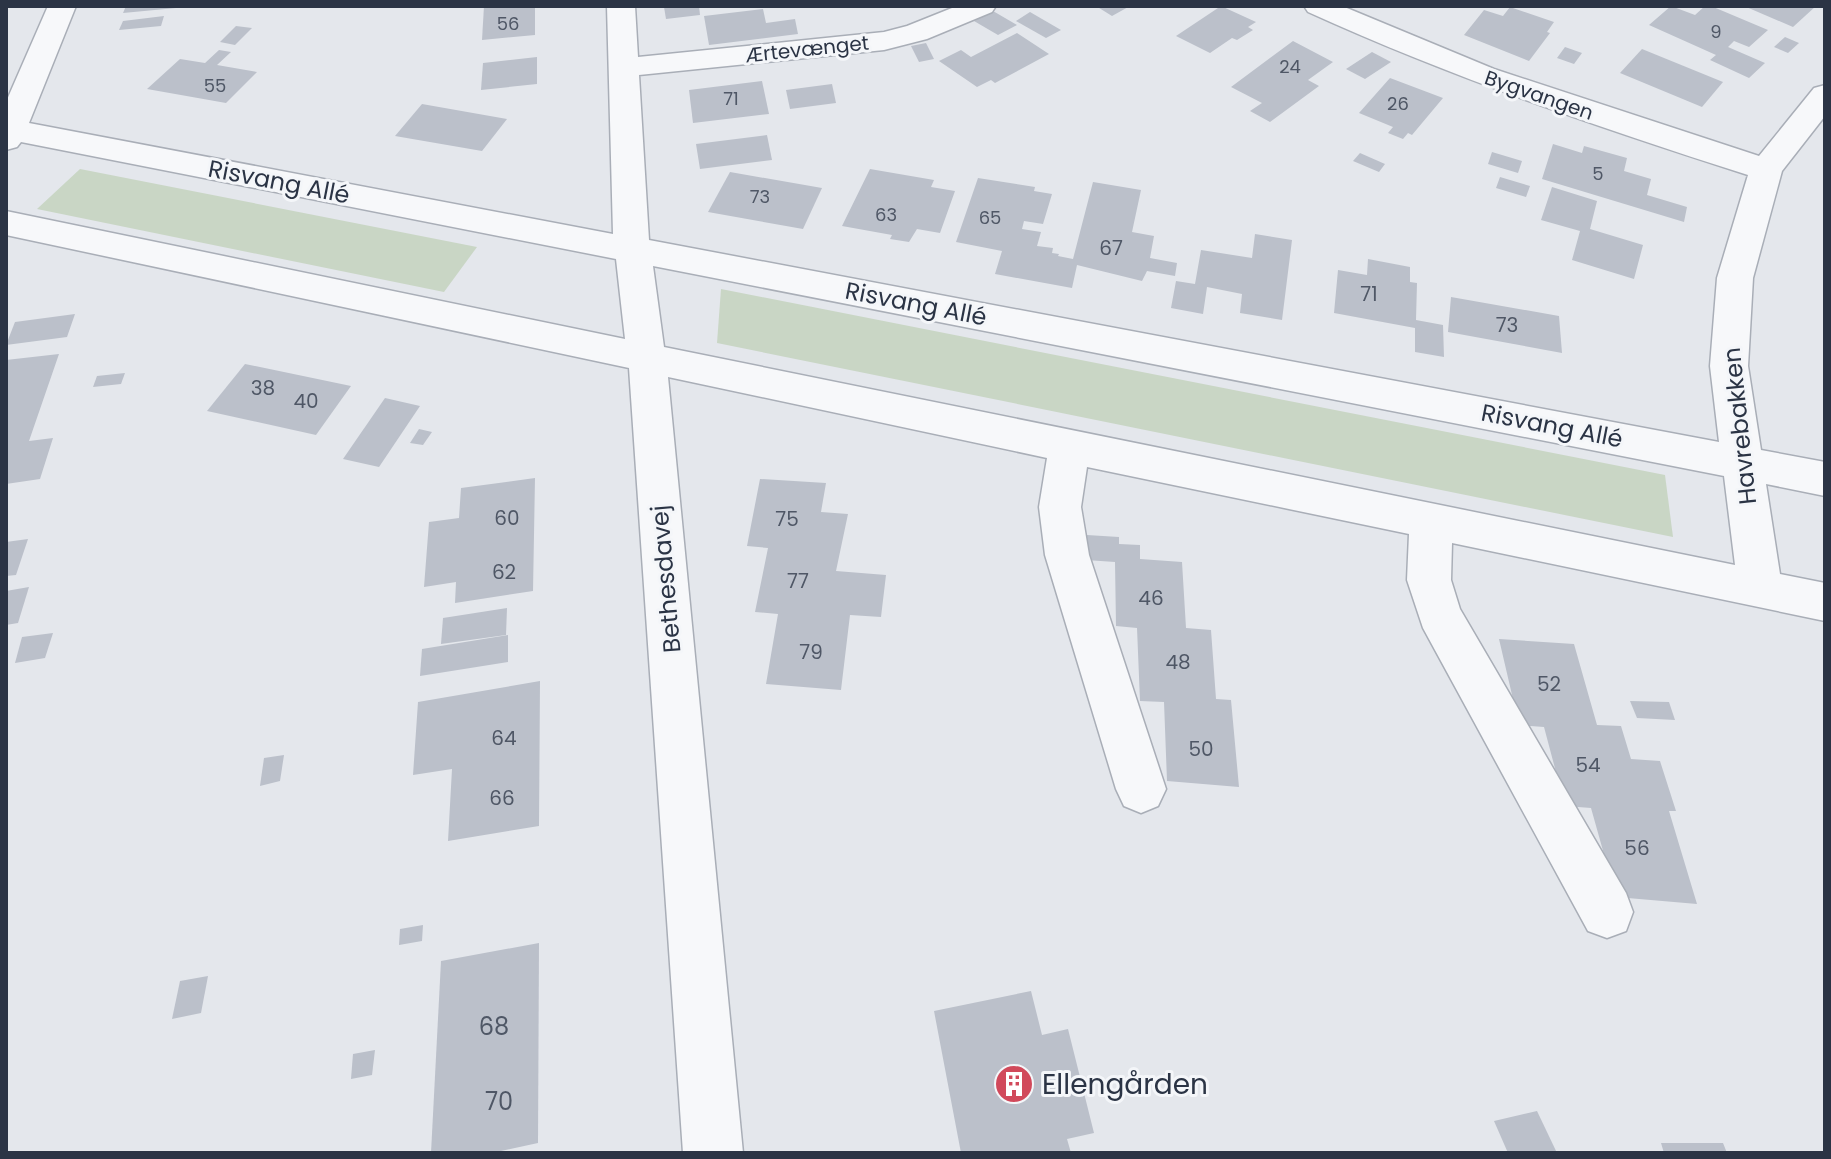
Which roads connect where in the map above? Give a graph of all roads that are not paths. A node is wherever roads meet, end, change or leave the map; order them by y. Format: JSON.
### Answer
{"nodes":[{"id":1,"x":62,"y":6,"type":"edge"},
{"id":2,"x":621,"y":6,"type":"edge"},
{"id":3,"x":982,"y":6,"type":"edge"},
{"id":4,"x":1318,"y":6,"type":"edge"},
{"id":5,"x":625,"y":67,"type":"junction"},
{"id":6,"x":1825,"y":95,"type":"edge"},
{"id":7,"x":8,"y":133,"type":"edge"},
{"id":8,"x":1766,"y":169,"type":"junction"},
{"id":9,"x":6,"y":223,"type":"edge"},
{"id":10,"x":634,"y":251,"type":"junction"},
{"id":11,"x":647,"y":359,"type":"junction"},
{"id":12,"x":1069,"y":447,"type":"junction"},
{"id":13,"x":1742,"y":463,"type":"junction"},
{"id":14,"x":1825,"y":479,"type":"edge"},
{"id":15,"x":1431,"y":521,"type":"junction"},
{"id":16,"x":1760,"y":588,"type":"junction"},
{"id":17,"x":1824,"y":606,"type":"edge"},
{"id":18,"x":1141,"y":789,"type":"dead end"},
{"id":19,"x":1607,"y":912,"type":"dead end"},
{"id":20,"x":713,"y":1153,"type":"edge"}],
"edges":[{"from":1,"to":7,"type":"street"},
{"from":2,"to":5,"type":"street","name":"Bethesdavej"},
{"from":3,"to":5,"type":"street","name":"Ærtevænget"},
{"from":4,"to":8,"type":"street","name":"Bygvangen"},
{"from":5,"to":10,"type":"street","name":"Bethesdavej"},
{"from":6,"to":8,"type":"street","name":"Havrebakken"},
{"from":7,"to":10,"type":"street","name":"Risvang Allé"},
{"from":8,"to":13,"type":"street","name":"Havrebakken"},
{"from":9,"to":11,"type":"street"},
{"from":10,"to":11,"type":"street","name":"Bethesdavej"},
{"from":10,"to":13,"type":"street","name":"Risvang Allé"},
{"from":11,"to":12,"type":"street"},
{"from":11,"to":20,"type":"street","name":"Bethesdavej"},
{"from":12,"to":15,"type":"street"},
{"from":12,"to":18,"type":"street"},
{"from":13,"to":14,"type":"street","name":"Risvang Allé"},
{"from":13,"to":16,"type":"street","name":"Havrebakken"},
{"from":15,"to":16,"type":"street"},
{"from":15,"to":19,"type":"street"},
{"from":16,"to":17,"type":"street"}]}
